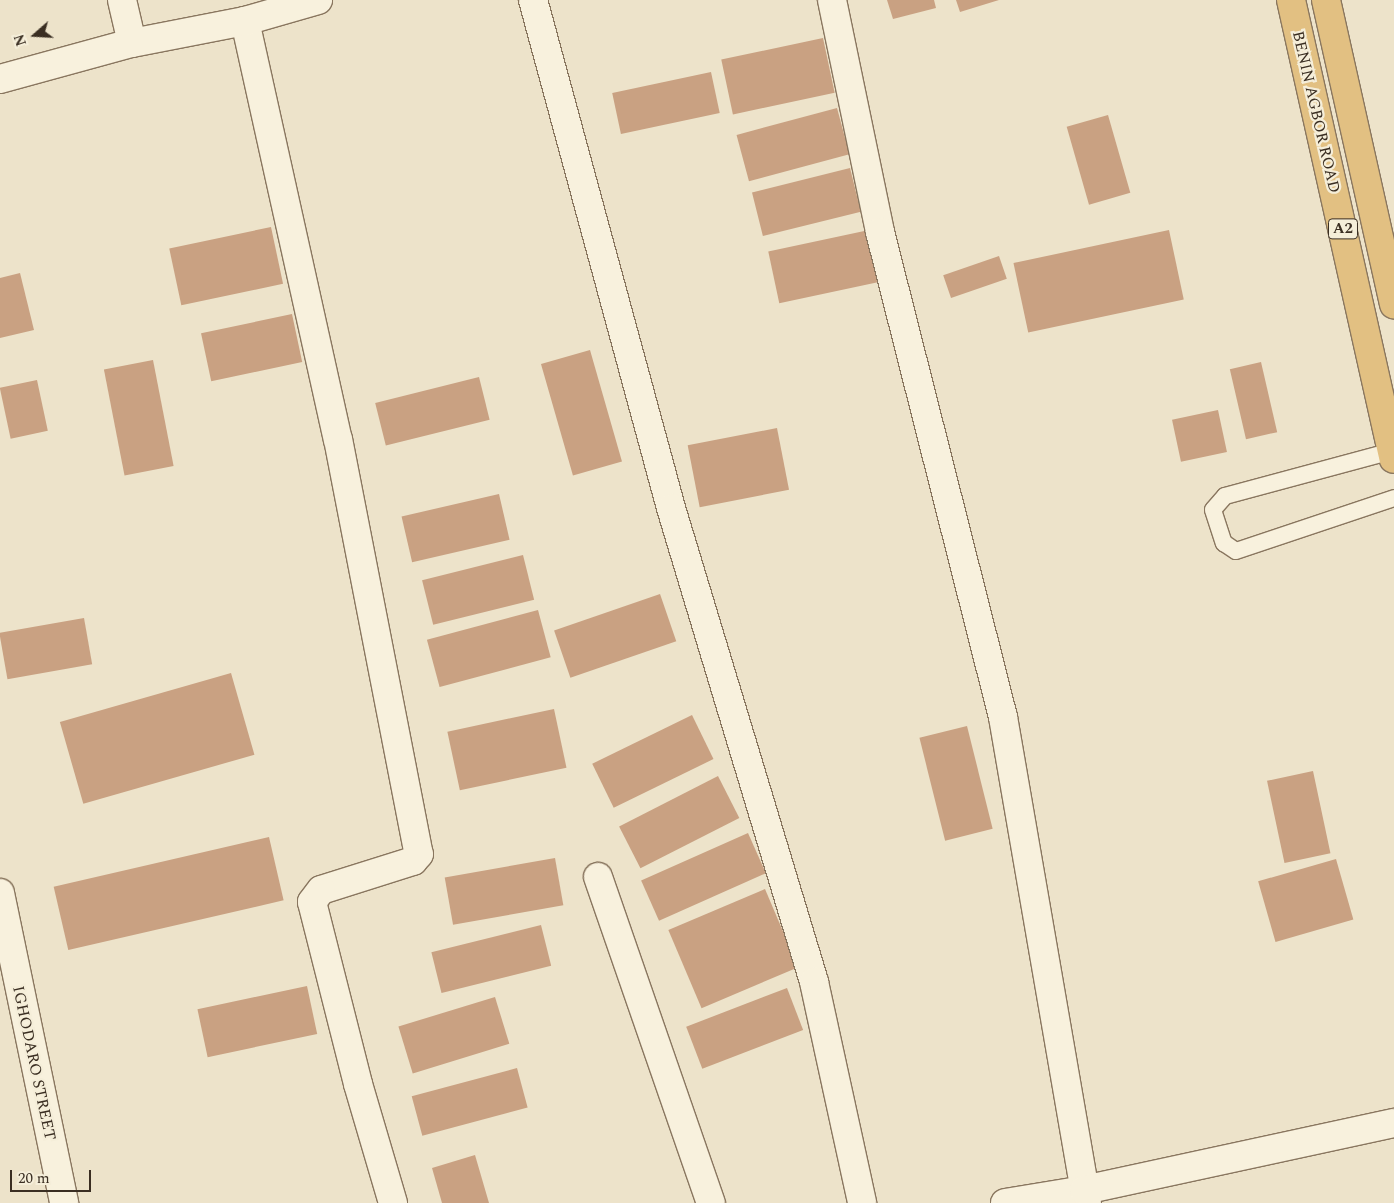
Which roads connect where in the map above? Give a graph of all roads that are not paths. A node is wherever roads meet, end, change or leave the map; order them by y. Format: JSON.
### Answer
{"nodes":[{"id":1,"x":122,"y":0,"type":"edge"},
{"id":2,"x":318,"y":0,"type":"edge"},
{"id":3,"x":533,"y":0,"type":"edge"},
{"id":4,"x":832,"y":0,"type":"edge"},
{"id":5,"x":1291,"y":0,"type":"edge"},
{"id":6,"x":1326,"y":0,"type":"edge"},
{"id":7,"x":245,"y":21,"type":"junction"},
{"id":8,"x":132,"y":43,"type":"junction"},
{"id":9,"x":0,"y":79,"type":"edge"},
{"id":10,"x":1388,"y":250,"type":"edge"},
{"id":11,"x":1394,"y":304,"type":"edge"},
{"id":12,"x":1393,"y":455,"type":"edge"},
{"id":13,"x":1394,"y":498,"type":"edge"},
{"id":14,"x":598,"y":877,"type":"dead end"},
{"id":15,"x":0,"y":893,"type":"edge"},
{"id":16,"x":7,"y":972,"type":"edge"},
{"id":17,"x":1394,"y":1124,"type":"edge"},
{"id":18,"x":1086,"y":1197,"type":"edge"},
{"id":19,"x":64,"y":1203,"type":"edge"},
{"id":20,"x":393,"y":1203,"type":"edge"},
{"id":21,"x":712,"y":1203,"type":"edge"},
{"id":22,"x":862,"y":1203,"type":"edge"},
{"id":23,"x":1005,"y":1203,"type":"edge"}],
"edges":[{"from":1,"to":8,"type":"street"},
{"from":2,"to":7,"type":"street"},
{"from":3,"to":22,"type":"street"},
{"from":4,"to":18,"type":"street"},
{"from":5,"to":12,"type":"highway","name":"BENIN AGBOR ROAD","number":"A2"},
{"from":6,"to":10,"type":"highway","name":"BENIN AGBOR ROAD","number":"A2"},
{"from":7,"to":8,"type":"street"},
{"from":7,"to":20,"type":"street"},
{"from":8,"to":9,"type":"street"},
{"from":10,"to":11,"type":"highway","name":"BENIN AGBOR ROAD","number":"A2"},
{"from":12,"to":13,"type":"lane"},
{"from":14,"to":21,"type":"street"},
{"from":15,"to":16,"type":"street","name":"IGHODARO STREET"},
{"from":16,"to":19,"type":"street","name":"IGHODARO STREET"},
{"from":17,"to":18,"type":"street"},
{"from":18,"to":23,"type":"street"}]}
